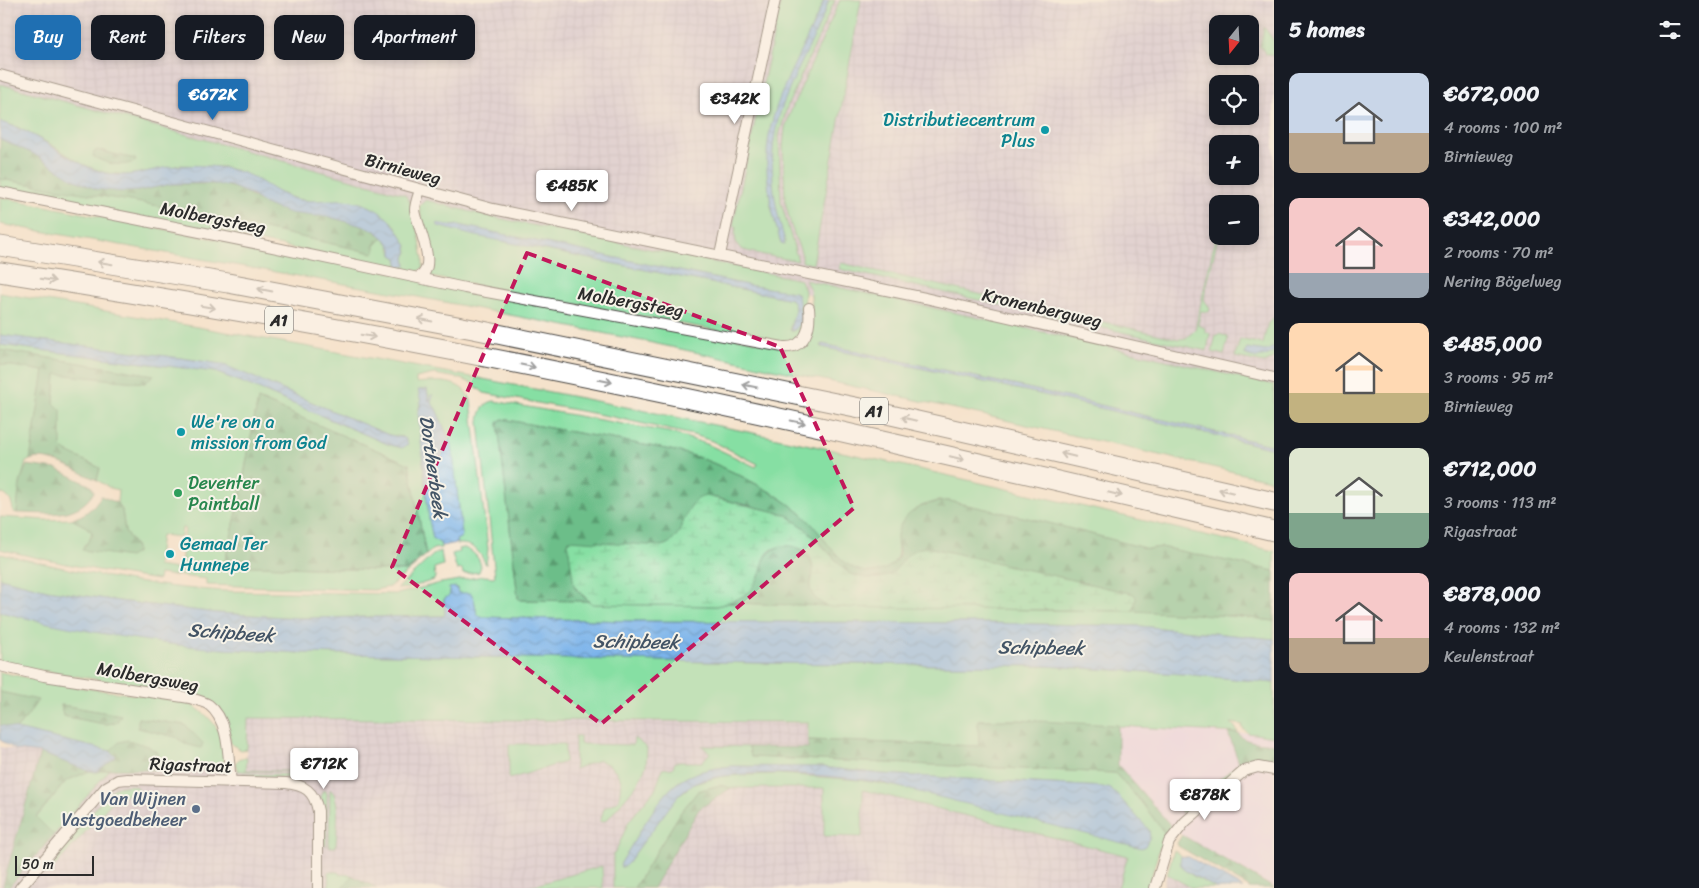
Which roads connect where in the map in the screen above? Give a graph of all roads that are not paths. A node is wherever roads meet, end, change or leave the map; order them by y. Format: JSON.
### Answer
{"nodes":[{"id":1,"x":775,"y":0,"type":"edge"},
{"id":2,"x":0,"y":75,"type":"edge"},
{"id":3,"x":420,"y":190,"type":"junction"},
{"id":4,"x":0,"y":192,"type":"edge"},
{"id":5,"x":0,"y":246,"type":"edge"},
{"id":6,"x":720,"y":256,"type":"junction"},
{"id":7,"x":0,"y":272,"type":"edge"},
{"id":8,"x":802,"y":272,"type":"joint"},
{"id":9,"x":419,"y":277,"type":"junction"},
{"id":10,"x":809,"y":308,"type":"dead end"},
{"id":11,"x":1274,"y":378,"type":"edge"},
{"id":12,"x":1274,"y":502,"type":"edge"},
{"id":13,"x":1274,"y":531,"type":"edge"},
{"id":14,"x":0,"y":666,"type":"edge"},
{"id":15,"x":1274,"y":770,"type":"edge"},
{"id":16,"x":231,"y":783,"type":"junction"},
{"id":17,"x":20,"y":888,"type":"edge"},
{"id":18,"x":318,"y":888,"type":"edge"},
{"id":19,"x":1155,"y":888,"type":"edge"}],
"edges":[{"from":1,"to":6,"type":"street"},
{"from":2,"to":3,"type":"street","name":"Birnieweg"},
{"from":3,"to":6,"type":"street","name":"Birnieweg"},
{"from":3,"to":9,"type":"street"},
{"from":4,"to":9,"type":"street","name":"Molbergsteeg"},
{"from":12,"to":5,"type":"highway","number":"A1","one_way":true},
{"from":6,"to":8,"type":"street","name":"Birnieweg"},
{"from":7,"to":13,"type":"highway","number":"A1","one_way":true},
{"from":8,"to":11,"type":"street","name":"Kronenbergweg"},
{"from":9,"to":10,"type":"street","name":"Molbergsteeg"},
{"from":14,"to":16,"type":"street","name":"Molbergsweg"},
{"from":15,"to":19,"type":"street"},
{"from":16,"to":17,"type":"street","name":"Rigastraat"},
{"from":16,"to":18,"type":"street","name":"Rigastraat"}]}
